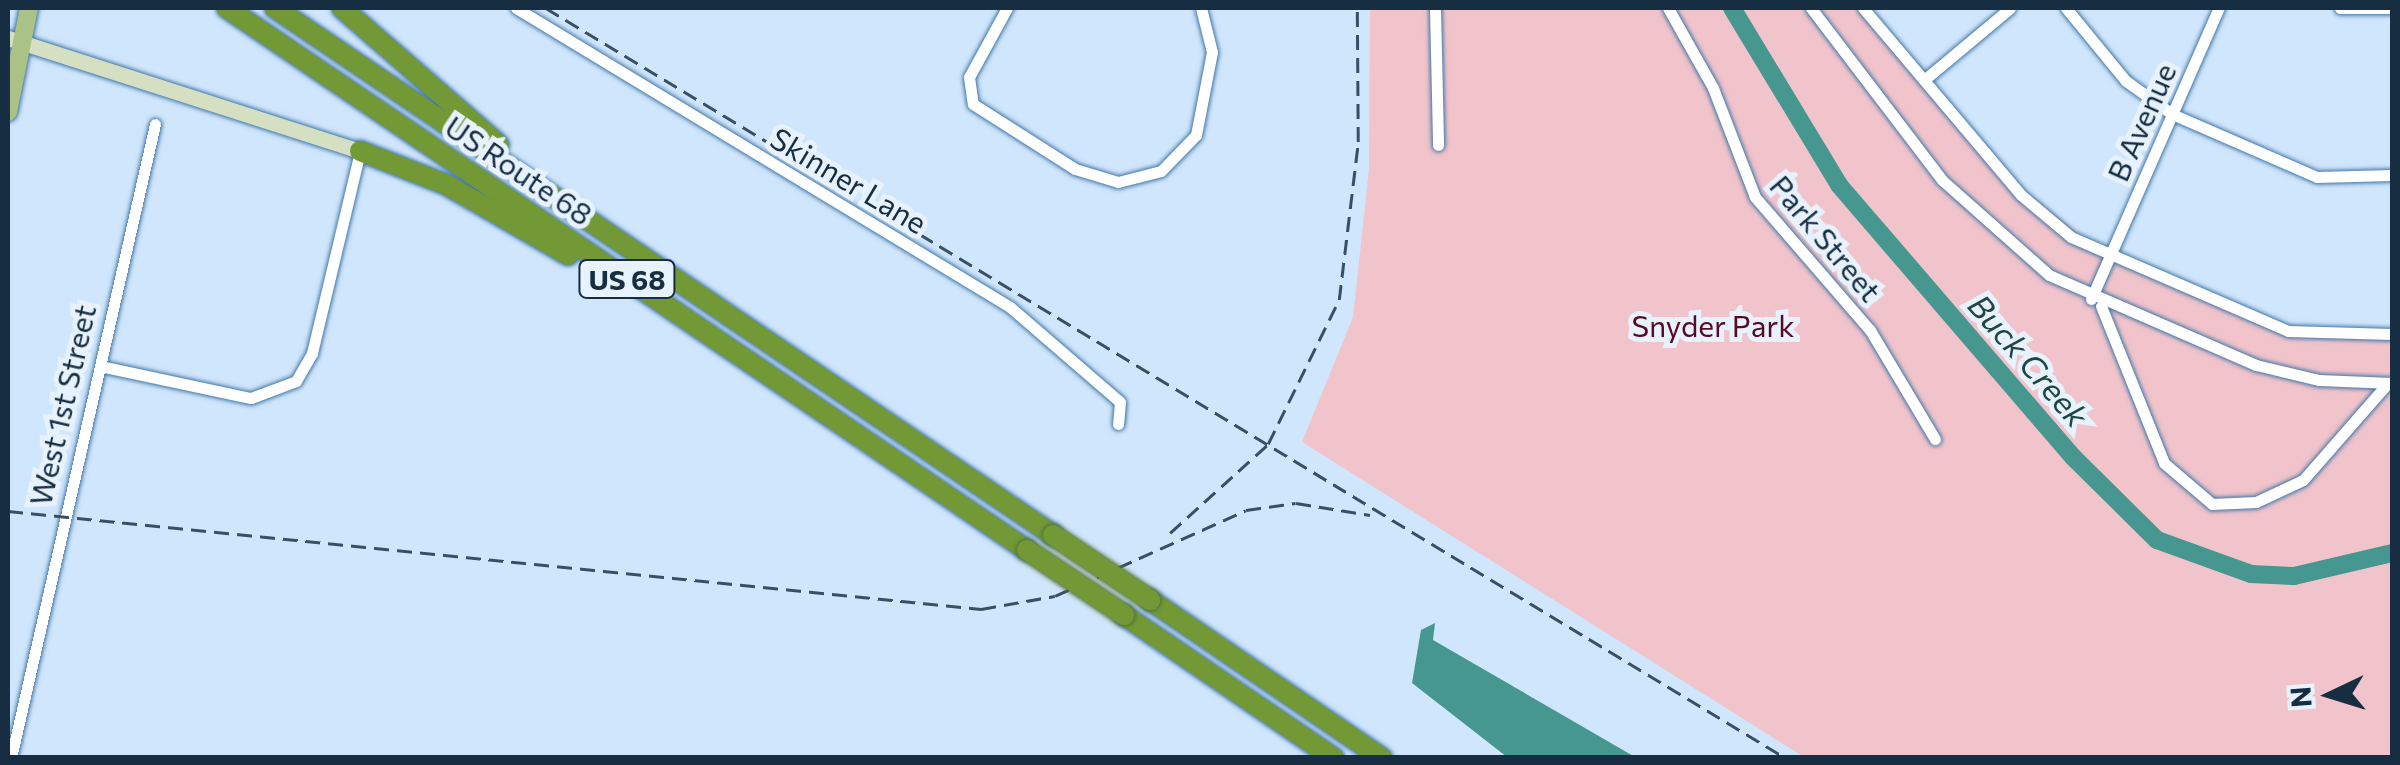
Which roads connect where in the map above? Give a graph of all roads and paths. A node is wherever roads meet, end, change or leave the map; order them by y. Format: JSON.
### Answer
{"nodes":[{"id":1,"x":29,"y":8,"type":"edge"},
{"id":2,"x":227,"y":8,"type":"edge"},
{"id":3,"x":275,"y":8,"type":"edge"},
{"id":4,"x":342,"y":8,"type":"edge"},
{"id":5,"x":516,"y":8,"type":"edge"},
{"id":6,"x":1007,"y":8,"type":"edge"},
{"id":7,"x":1201,"y":8,"type":"edge"},
{"id":8,"x":1434,"y":8,"type":"edge"},
{"id":9,"x":1668,"y":8,"type":"edge"},
{"id":10,"x":1811,"y":8,"type":"edge"},
{"id":11,"x":1863,"y":8,"type":"edge"},
{"id":12,"x":2010,"y":8,"type":"edge"},
{"id":13,"x":2066,"y":8,"type":"edge"},
{"id":14,"x":2219,"y":8,"type":"edge"},
{"id":15,"x":2340,"y":8,"type":"edge"},
{"id":16,"x":2392,"y":8,"type":"edge"},
{"id":17,"x":15,"y":41,"type":"edge"},
{"id":18,"x":1924,"y":80,"type":"junction"},
{"id":19,"x":8,"y":112,"type":"edge"},
{"id":20,"x":2172,"y":114,"type":"junction"},
{"id":21,"x":155,"y":124,"type":"dead end"},
{"id":22,"x":1438,"y":146,"type":"dead end"},
{"id":23,"x":360,"y":151,"type":"junction"},
{"id":24,"x":2392,"y":176,"type":"edge"},
{"id":25,"x":568,"y":206,"type":"junction"},
{"id":26,"x":2109,"y":257,"type":"junction"},
{"id":27,"x":2094,"y":300,"type":"junction"},
{"id":28,"x":2392,"y":334,"type":"edge"},
{"id":29,"x":725,"y":346,"type":"junction"},
{"id":30,"x":100,"y":366,"type":"junction"},
{"id":31,"x":2390,"y":383,"type":"edge"},
{"id":32,"x":1118,"y":424,"type":"dead end"},
{"id":33,"x":1935,"y":438,"type":"dead end"},
{"id":34,"x":11,"y":758,"type":"edge"},
{"id":35,"x":1334,"y":758,"type":"edge"},
{"id":36,"x":1382,"y":758,"type":"edge"}],
"edges":[{"from":1,"to":17,"type":"main road"},
{"from":2,"to":29,"type":"highway","name":"US Route 68","number":"US 68"},
{"from":3,"to":25,"type":"highway","name":"US Route 68","number":"US 68"},
{"from":4,"to":25,"type":"highway"},
{"from":5,"to":32,"type":"street","name":"Skinner Lane"},
{"from":6,"to":7,"type":"street"},
{"from":8,"to":22,"type":"street"},
{"from":9,"to":33,"type":"street","name":"Park Street"},
{"from":10,"to":27,"type":"street"},
{"from":11,"to":18,"type":"street"},
{"from":12,"to":18,"type":"street"},
{"from":13,"to":20,"type":"street"},
{"from":14,"to":20,"type":"street","name":"B Avenue"},
{"from":15,"to":16,"type":"street"},
{"from":17,"to":19,"type":"main road"},
{"from":17,"to":23,"type":"main road"},
{"from":18,"to":26,"type":"street"},
{"from":20,"to":24,"type":"street"},
{"from":20,"to":26,"type":"street","name":"B Avenue"},
{"from":21,"to":30,"type":"street","name":"West 1st Street"},
{"from":23,"to":29,"type":"highway"},
{"from":23,"to":30,"type":"street"},
{"from":25,"to":36,"type":"highway","name":"US Route 68","number":"US 68","bridge":true},
{"from":26,"to":27,"type":"street","name":"B Avenue"},
{"from":26,"to":28,"type":"street"},
{"from":27,"to":31,"type":"street"},
{"from":27,"to":31,"type":"street"},
{"from":29,"to":35,"type":"highway","name":"US Route 68","number":"US 68","bridge":true},
{"from":30,"to":34,"type":"street","name":"West 1st Street"}]}
